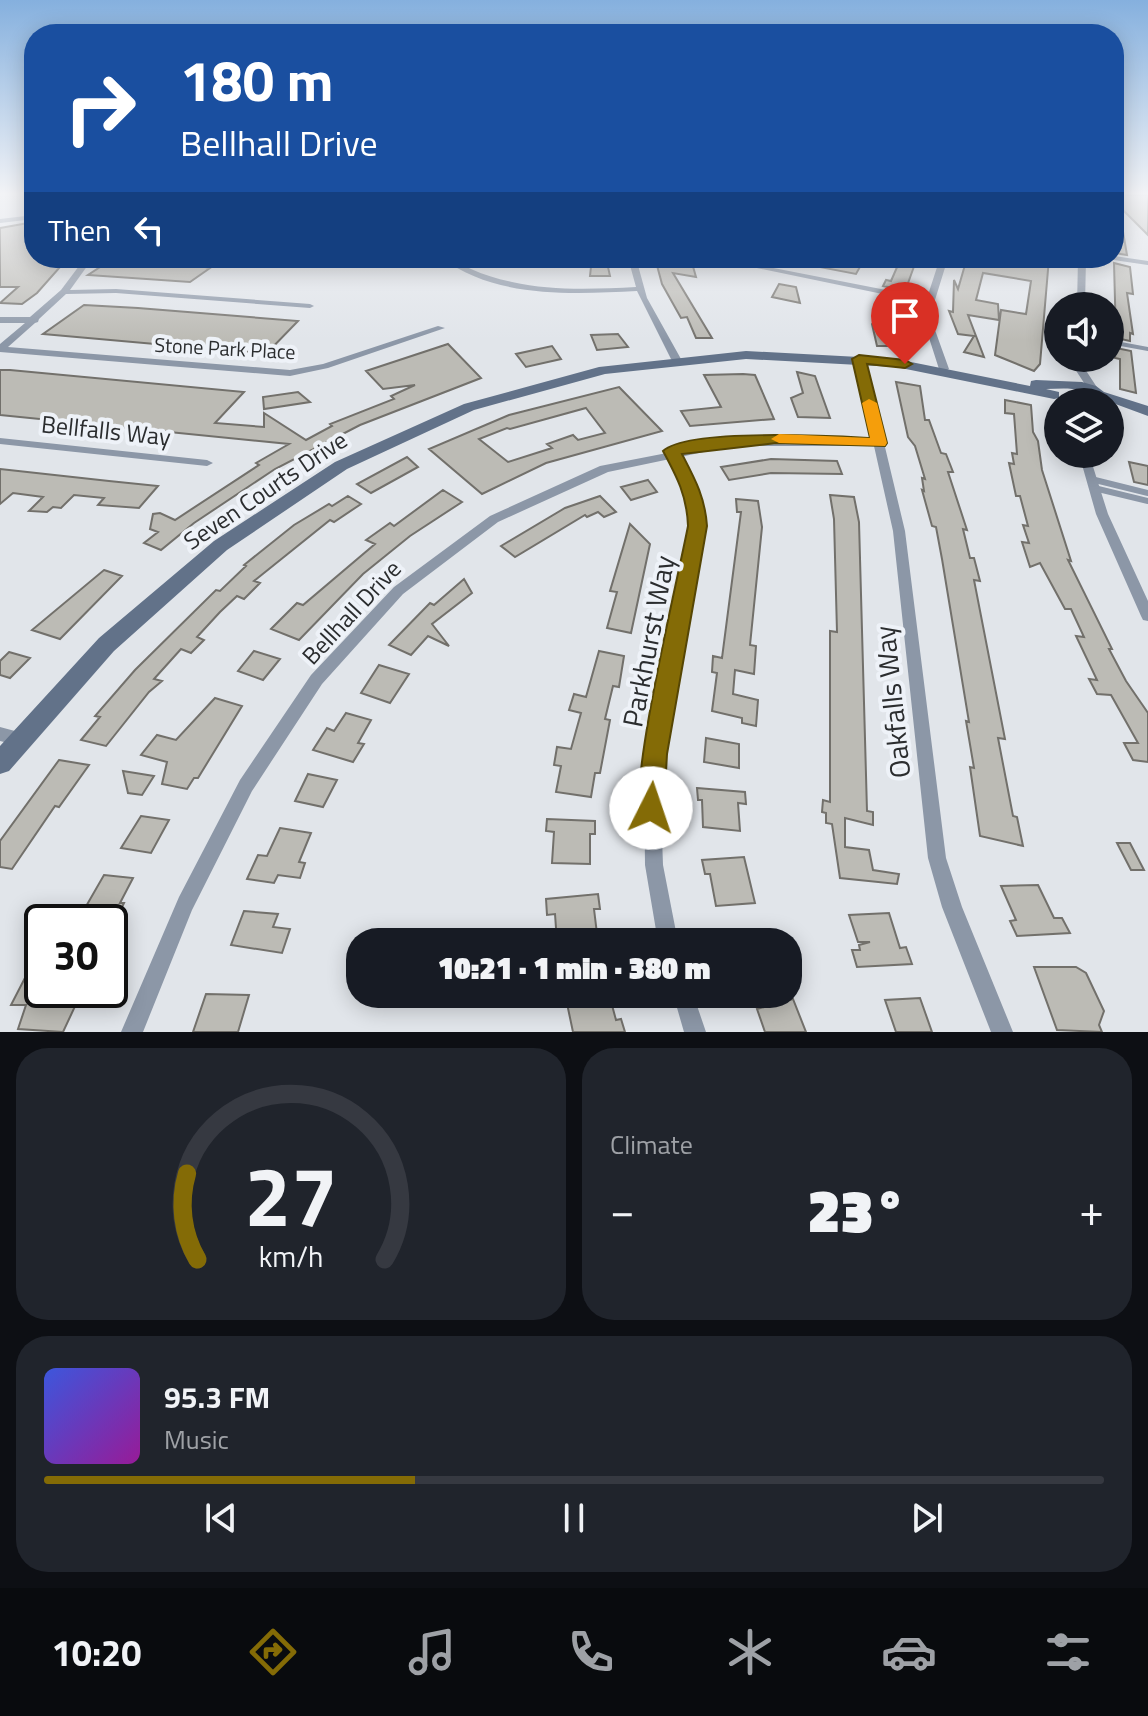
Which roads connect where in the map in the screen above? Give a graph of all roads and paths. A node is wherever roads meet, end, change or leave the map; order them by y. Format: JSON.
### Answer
{"nodes":[{"id":1,"x":1124,"y":259,"type":"edge"},
{"id":2,"x":1148,"y":263,"type":"edge"},
{"id":3,"x":82,"y":268,"type":"edge"},
{"id":4,"x":467,"y":268,"type":"edge"},
{"id":5,"x":635,"y":268,"type":"edge"},
{"id":6,"x":762,"y":268,"type":"edge"},
{"id":7,"x":941,"y":268,"type":"edge"},
{"id":8,"x":1082,"y":268,"type":"edge"},
{"id":9,"x":640,"y":289,"type":"junction"},
{"id":10,"x":64,"y":292,"type":"junction"},
{"id":11,"x":1081,"y":292,"type":"edge"},
{"id":12,"x":929,"y":301,"type":"junction"},
{"id":13,"x":310,"y":306,"type":"dead end"},
{"id":14,"x":0,"y":320,"type":"edge"},
{"id":15,"x":35,"y":320,"type":"junction"},
{"id":16,"x":441,"y":328,"type":"dead end"},
{"id":17,"x":1124,"y":345,"type":"edge"},
{"id":18,"x":0,"y":349,"type":"edge"},
{"id":19,"x":1148,"y":349,"type":"edge"},
{"id":20,"x":676,"y":359,"type":"junction"},
{"id":21,"x":859,"y":359,"type":"junction"},
{"id":22,"x":944,"y":369,"type":"junction"},
{"id":23,"x":1044,"y":389,"type":"edge"},
{"id":24,"x":1124,"y":405,"type":"edge"},
{"id":25,"x":1145,"y":411,"type":"edge"},
{"id":26,"x":0,"y":441,"type":"edge"},
{"id":27,"x":879,"y":443,"type":"junction"},
{"id":28,"x":672,"y":451,"type":"junction"},
{"id":29,"x":207,"y":463,"type":"dead end"},
{"id":30,"x":1088,"y":468,"type":"edge"},
{"id":31,"x":1092,"y":483,"type":"junction"},
{"id":32,"x":1148,"y":493,"type":"edge"},
{"id":33,"x":1148,"y":501,"type":"edge"},
{"id":34,"x":1144,"y":603,"type":"edge"},
{"id":35,"x":1148,"y":616,"type":"edge"},
{"id":36,"x":0,"y":734,"type":"edge"},
{"id":37,"x":20,"y":739,"type":"junction"},
{"id":38,"x":0,"y":763,"type":"edge"},
{"id":39,"x":665,"y":928,"type":"edge"},
{"id":40,"x":687,"y":1008,"type":"edge"},
{"id":41,"x":132,"y":1032,"type":"edge"},
{"id":42,"x":695,"y":1032,"type":"edge"},
{"id":43,"x":1002,"y":1032,"type":"edge"}],
"edges":[{"from":1,"to":2,"type":"lane"},
{"from":3,"to":10,"type":"street"},
{"from":4,"to":9,"type":"street"},
{"from":5,"to":9,"type":"street"},
{"from":6,"to":12,"type":"street"},
{"from":7,"to":12,"type":"street"},
{"from":8,"to":11,"type":"street"},
{"from":9,"to":20,"type":"street"},
{"from":10,"to":13,"type":"street"},
{"from":10,"to":15,"type":"street"},
{"from":12,"to":22,"type":"street"},
{"from":14,"to":15,"type":"street"},
{"from":15,"to":18,"type":"street"},
{"from":16,"to":18,"type":"street","name":"Stone Park Place"},
{"from":17,"to":19,"type":"lane"},
{"from":20,"to":21,"type":"street","name":"Seven Courts Drive"},
{"from":20,"to":37,"type":"street","name":"Seven Courts Drive"},
{"from":21,"to":22,"type":"street","name":"Seven Courts Drive"},
{"from":21,"to":27,"type":"street","name":"Oakfalls Way"},
{"from":22,"to":23,"type":"street","name":"Seven Courts Drive"},
{"from":24,"to":25,"type":"street"},
{"from":26,"to":29,"type":"street","name":"Bellfalls Way"},
{"from":27,"to":28,"type":"street","name":"Bellhall Drive"},
{"from":27,"to":43,"type":"street","name":"Oakfalls Way"},
{"from":28,"to":39,"type":"street","name":"Parkhurst Way"},
{"from":28,"to":41,"type":"street","name":"Bellhall Drive"},
{"from":30,"to":31,"type":"street"},
{"from":31,"to":32,"type":"lane"},
{"from":31,"to":33,"type":"lane"},
{"from":31,"to":34,"type":"street"},
{"from":34,"to":35,"type":"street"},
{"from":36,"to":37,"type":"street"},
{"from":37,"to":38,"type":"street","name":"Seven Courts Drive"},
{"from":40,"to":42,"type":"street"}]}
